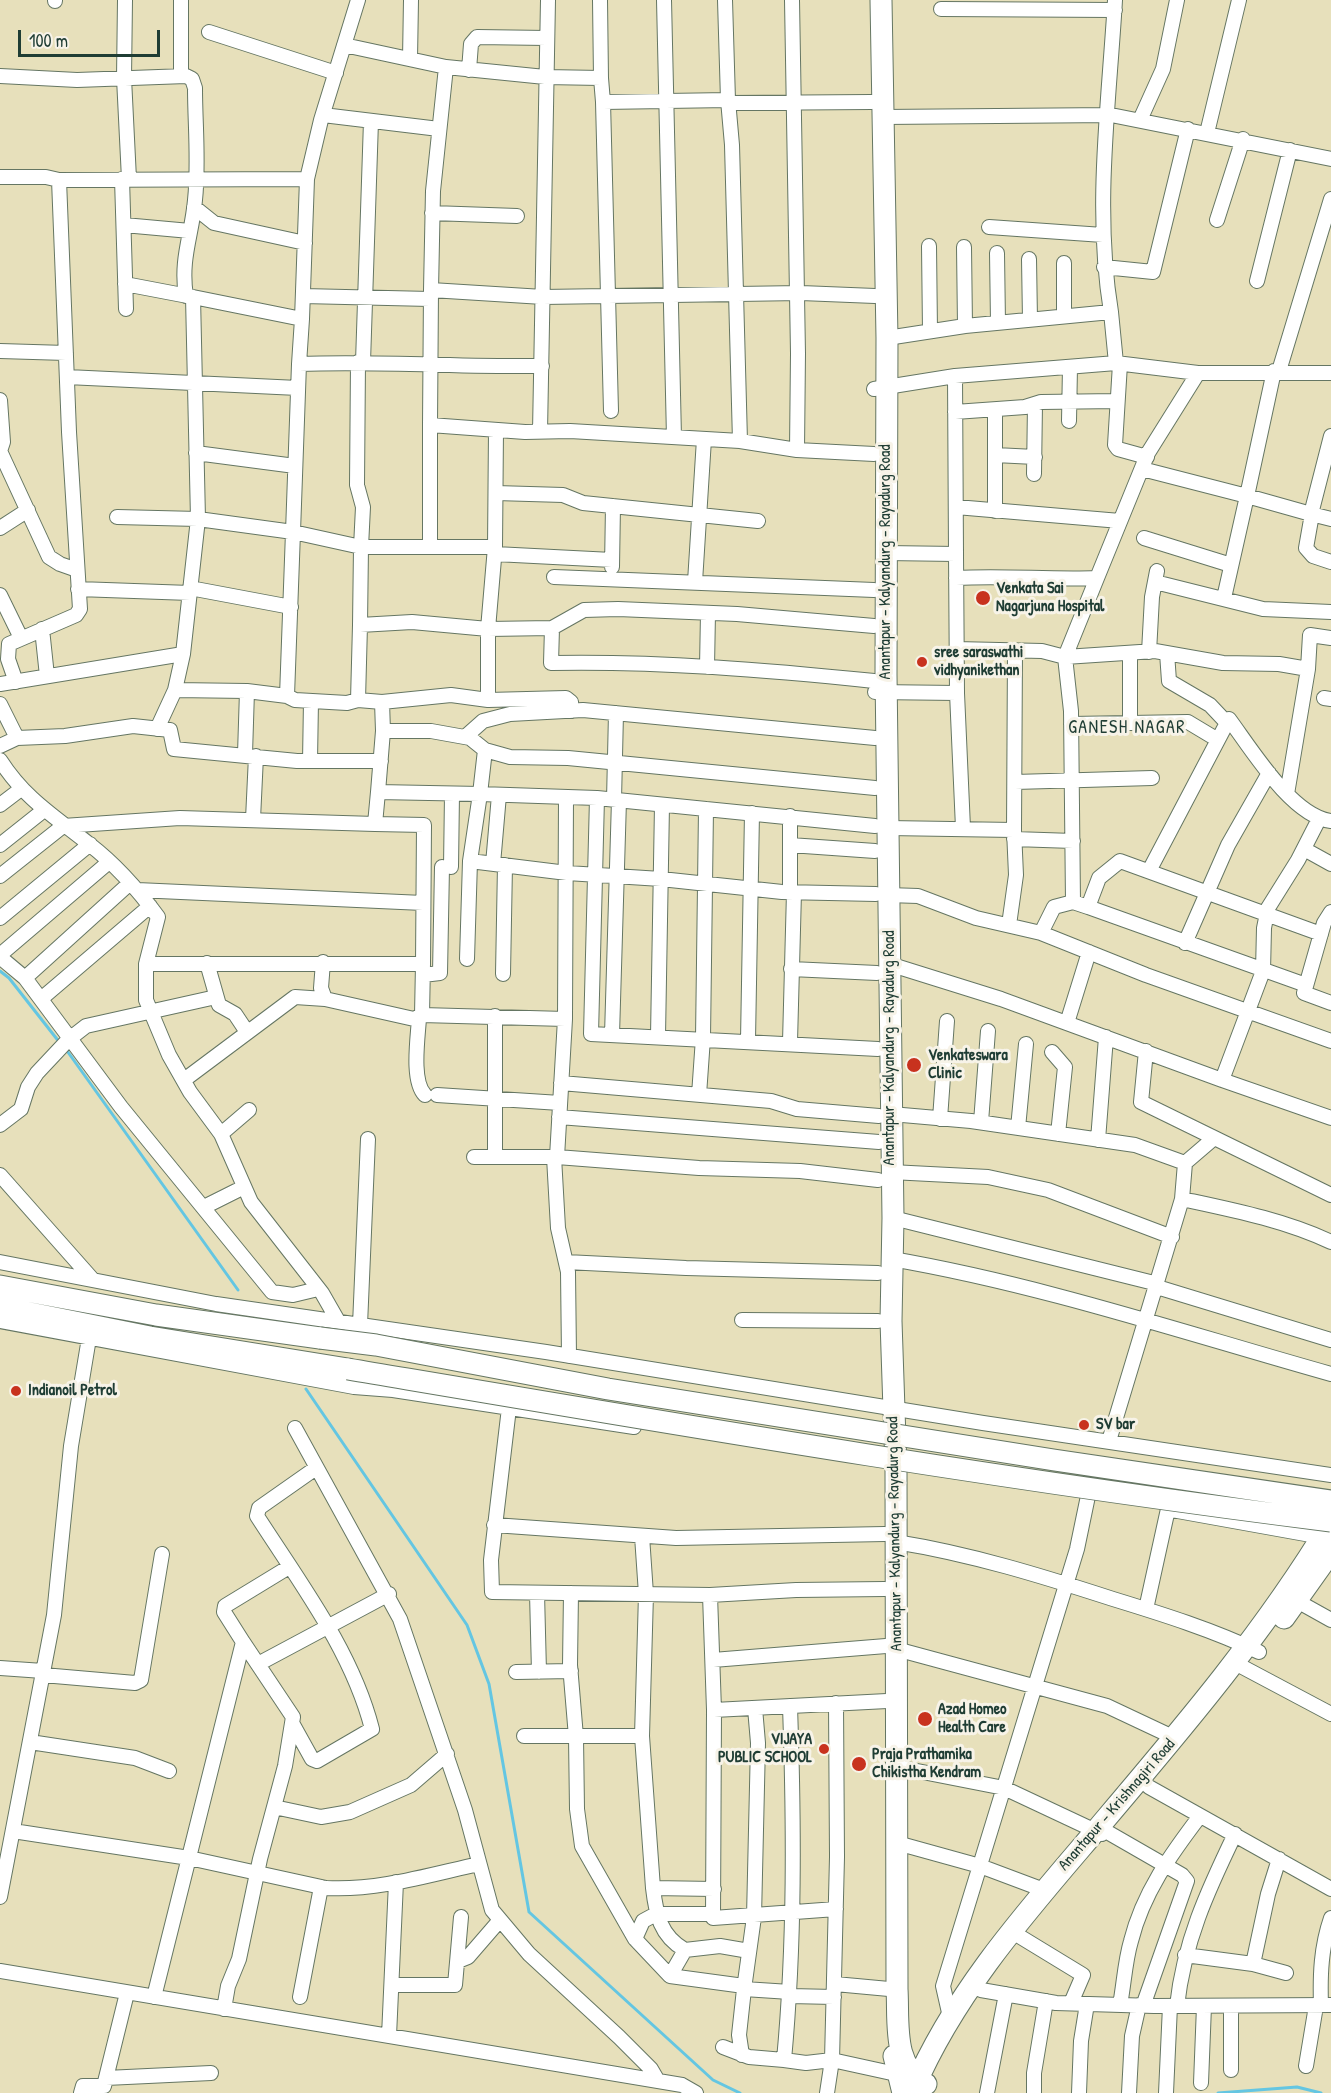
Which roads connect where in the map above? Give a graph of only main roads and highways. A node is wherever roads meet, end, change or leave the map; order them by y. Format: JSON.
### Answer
{"nodes":[{"id":1,"x":870,"y":0,"type":"edge"},
{"id":2,"x":881,"y":0,"type":"edge"},
{"id":3,"x":878,"y":110,"type":"junction"},
{"id":4,"x":881,"y":389,"type":"junction"},
{"id":5,"x":878,"y":688,"type":"junction"},
{"id":6,"x":881,"y":827,"type":"junction"},
{"id":7,"x":882,"y":895,"type":"junction"},
{"id":8,"x":884,"y":968,"type":"junction"},
{"id":9,"x":885,"y":1115,"type":"junction"},
{"id":10,"x":885,"y":1176,"type":"junction"},
{"id":11,"x":885,"y":1266,"type":"junction"},
{"id":12,"x":0,"y":1286,"type":"edge"},
{"id":13,"x":0,"y":1307,"type":"edge"},
{"id":14,"x":887,"y":1408,"type":"junction"},
{"id":15,"x":1331,"y":1501,"type":"edge"},
{"id":16,"x":1329,"y":1534,"type":"edge"},
{"id":17,"x":891,"y":1538,"type":"junction"},
{"id":18,"x":891,"y":1648,"type":"junction"},
{"id":19,"x":1247,"y":1658,"type":"junction"},
{"id":20,"x":1104,"y":1833,"type":"junction"},
{"id":21,"x":913,"y":2086,"type":"edge"}],
"edges":[{"from":1,"to":3,"type":"highway","name":"Anantapur - Kalyandurg - Rayadurg Road"},
{"from":2,"to":3,"type":"highway","name":"Anantapur - Kalyandurg - Rayadurg Road"},
{"from":3,"to":4,"type":"highway","name":"Anantapur - Kalyandurg - Rayadurg Road"},
{"from":3,"to":4,"type":"highway","name":"Anantapur - Kalyandurg - Rayadurg Road"},
{"from":4,"to":5,"type":"highway","name":"Anantapur - Kalyandurg - Rayadurg Road"},
{"from":4,"to":5,"type":"highway","name":"Anantapur - Kalyandurg - Rayadurg Road"},
{"from":5,"to":6,"type":"highway","name":"Anantapur - Kalyandurg - Rayadurg Road"},
{"from":5,"to":6,"type":"highway","name":"Anantapur - Kalyandurg - Rayadurg Road"},
{"from":6,"to":7,"type":"highway","name":"Anantapur - Kalyandurg - Rayadurg Road"},
{"from":6,"to":7,"type":"highway","name":"Anantapur - Kalyandurg - Rayadurg Road"},
{"from":7,"to":8,"type":"highway","name":"Anantapur - Kalyandurg - Rayadurg Road"},
{"from":8,"to":9,"type":"highway","name":"Anantapur - Kalyandurg - Rayadurg Road"},
{"from":8,"to":9,"type":"highway","name":"Anantapur - Kalyandurg - Rayadurg Road"},
{"from":9,"to":10,"type":"highway","name":"Anantapur - Kalyandurg - Rayadurg Road"},
{"from":9,"to":10,"type":"highway","name":"Anantapur - Kalyandurg - Rayadurg Road"},
{"from":10,"to":11,"type":"highway","name":"Anantapur - Kalyandurg - Rayadurg Road"},
{"from":10,"to":11,"type":"highway","name":"Anantapur - Kalyandurg - Rayadurg Road"},
{"from":11,"to":14,"type":"highway","name":"Anantapur - Kalyandurg - Rayadurg Road"},
{"from":11,"to":14,"type":"highway","name":"Anantapur - Kalyandurg - Rayadurg Road"},
{"from":12,"to":15,"type":"highway","bridge":true},
{"from":13,"to":16,"type":"highway","bridge":true},
{"from":14,"to":17,"type":"highway","name":"Anantapur - Kalyandurg - Rayadurg Road"},
{"from":16,"to":19,"type":"highway","name":"Anantapur - Krishnagiri Road"},
{"from":16,"to":19,"type":"highway","name":"Anantapur - Krishnagiri Road"},
{"from":17,"to":18,"type":"highway","name":"Anantapur - Kalyandurg - Rayadurg Road"},
{"from":17,"to":18,"type":"highway","name":"Anantapur - Kalyandurg - Rayadurg Road"},
{"from":18,"to":21,"type":"highway","name":"Anantapur - Kalyandurg - Rayadurg Road"},
{"from":18,"to":21,"type":"highway","name":"Anantapur - Kalyandurg - Rayadurg Road"},
{"from":19,"to":20,"type":"highway","name":"Anantapur - Krishnagiri Road"},
{"from":19,"to":20,"type":"highway","name":"Anantapur - Krishnagiri Road"},
{"from":20,"to":21,"type":"highway","name":"Anantapur - Krishnagiri Road"},
{"from":20,"to":21,"type":"highway","name":"Anantapur - Krishnagiri Road"}]}
